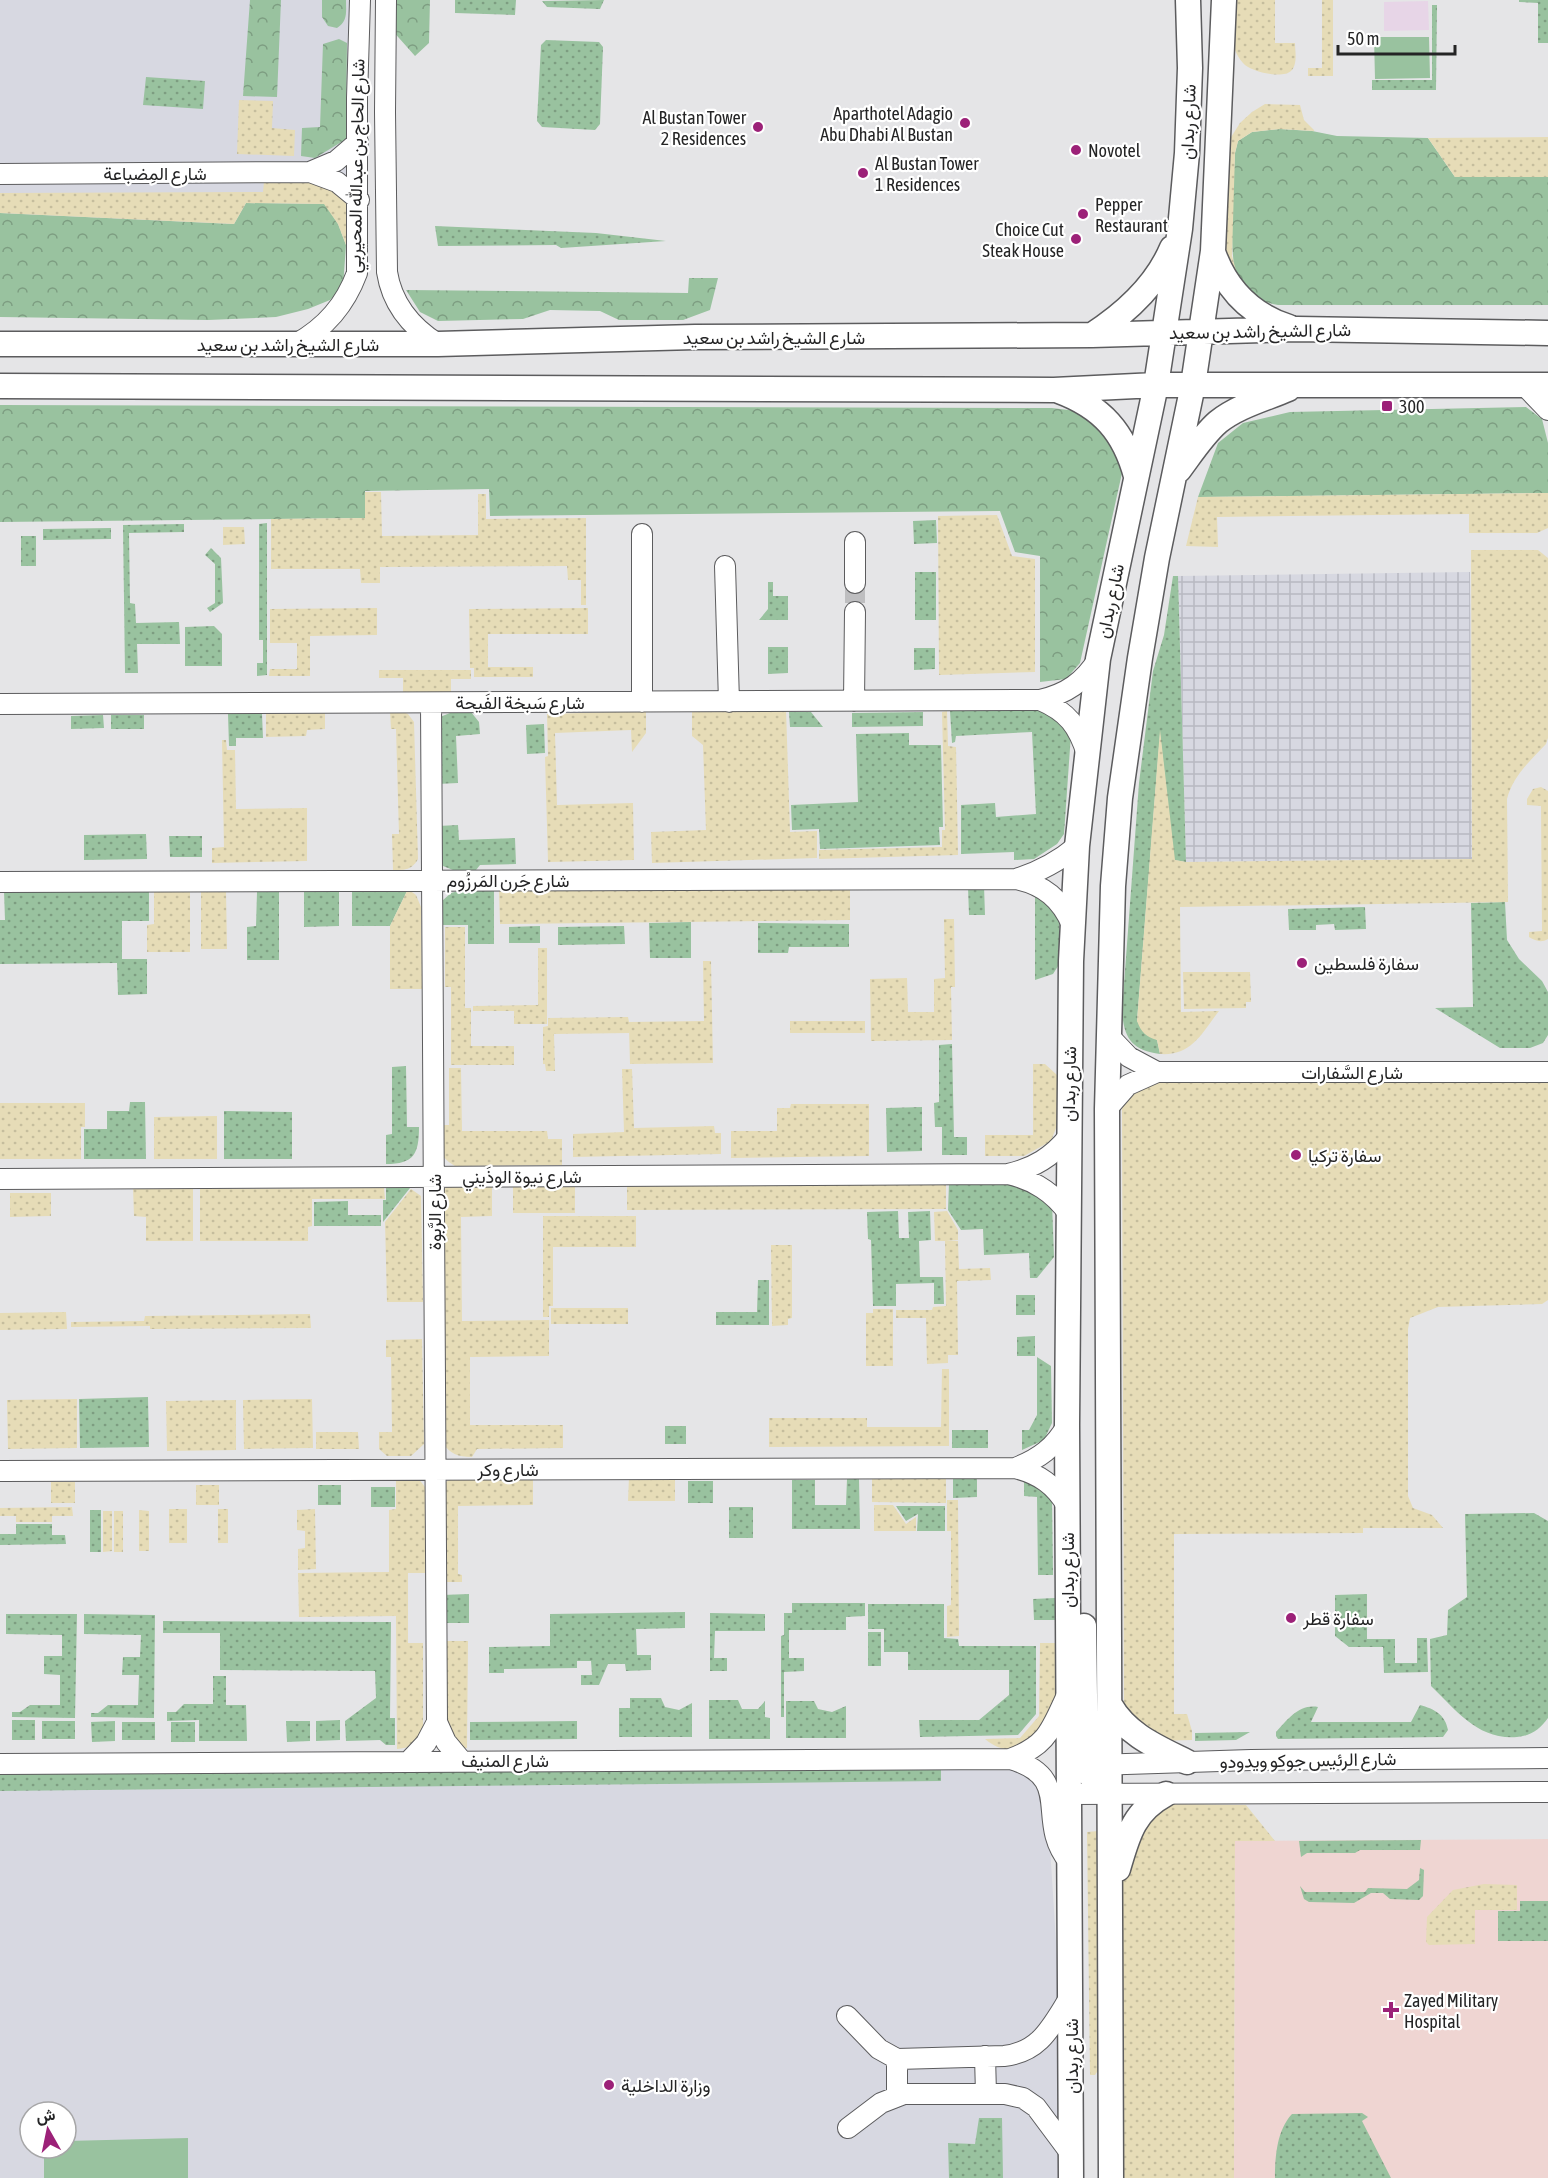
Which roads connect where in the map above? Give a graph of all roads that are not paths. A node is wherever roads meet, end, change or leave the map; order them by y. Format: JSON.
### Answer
{"nodes":[{"id":1,"x":360,"y":0,"type":"edge"},
{"id":2,"x":386,"y":0,"type":"edge"},
{"id":3,"x":1188,"y":0,"type":"edge"},
{"id":4,"x":1224,"y":0,"type":"edge"},
{"id":5,"x":358,"y":142,"type":"junction"},
{"id":6,"x":310,"y":172,"type":"junction"},
{"id":7,"x":0,"y":174,"type":"edge"},
{"id":8,"x":358,"y":200,"type":"junction"},
{"id":9,"x":1180,"y":230,"type":"junction"},
{"id":10,"x":1213,"y":251,"type":"junction"},
{"id":11,"x":387,"y":272,"type":"junction"},
{"id":12,"x":357,"y":273,"type":"junction"},
{"id":13,"x":1297,"y":329,"type":"junction"},
{"id":14,"x":1202,"y":331,"type":"junction"},
{"id":15,"x":1165,"y":332,"type":"junction"},
{"id":16,"x":1548,"y":333,"type":"edge"},
{"id":17,"x":1092,"y":335,"type":"junction"},
{"id":18,"x":0,"y":344,"type":"edge"},
{"id":19,"x":296,"y":344,"type":"junction"},
{"id":20,"x":438,"y":344,"type":"junction"},
{"id":21,"x":1156,"y":385,"type":"junction"},
{"id":22,"x":1193,"y":385,"type":"junction"},
{"id":23,"x":1536,"y":385,"type":"edge"},
{"id":24,"x":0,"y":386,"type":"edge"},
{"id":25,"x":1296,"y":386,"type":"junction"},
{"id":26,"x":1054,"y":390,"type":"junction"},
{"id":27,"x":1548,"y":410,"type":"edge"},
{"id":28,"x":1136,"y":476,"type":"junction"},
{"id":29,"x":1174,"y":477,"type":"junction"},
{"id":30,"x":642,"y":534,"type":"dead end"},
{"id":31,"x":855,"y":542,"type":"dead end"},
{"id":32,"x":725,"y":566,"type":"dead end"},
{"id":33,"x":855,"y":583,"type":"tunnel mouth"},
{"id":34,"x":855,"y":612,"type":"tunnel mouth"},
{"id":35,"x":1098,"y":659,"type":"junction"},
{"id":36,"x":1040,"y":700,"type":"junction"},
{"id":37,"x":854,"y":701,"type":"junction"},
{"id":38,"x":431,"y":702,"type":"junction"},
{"id":39,"x":642,"y":702,"type":"junction"},
{"id":40,"x":729,"y":702,"type":"junction"},
{"id":41,"x":0,"y":704,"type":"edge"},
{"id":42,"x":1087,"y":755,"type":"junction"},
{"id":43,"x":1077,"y":846,"type":"junction"},
{"id":44,"x":1016,"y":879,"type":"junction"},
{"id":45,"x":432,"y":880,"type":"junction"},
{"id":46,"x":0,"y":882,"type":"edge"},
{"id":47,"x":1072,"y":925,"type":"junction"},
{"id":48,"x":1108,"y":1035,"type":"junction"},
{"id":49,"x":1157,"y":1072,"type":"junction"},
{"id":50,"x":1548,"y":1072,"type":"edge"},
{"id":51,"x":1107,"y":1109,"type":"junction"},
{"id":52,"x":1069,"y":1136,"type":"junction"},
{"id":53,"x":1008,"y":1174,"type":"junction"},
{"id":54,"x":434,"y":1177,"type":"junction"},
{"id":55,"x":0,"y":1179,"type":"edge"},
{"id":56,"x":1068,"y":1214,"type":"junction"},
{"id":57,"x":1067,"y":1425,"type":"junction"},
{"id":58,"x":1015,"y":1468,"type":"junction"},
{"id":59,"x":435,"y":1470,"type":"junction"},
{"id":60,"x":0,"y":1471,"type":"edge"},
{"id":61,"x":1068,"y":1506,"type":"junction"},
{"id":62,"x":1067,"y":1561,"type":"junction"},
{"id":63,"x":1068,"y":1692,"type":"junction"},
{"id":64,"x":1110,"y":1705,"type":"junction"},
{"id":65,"x":437,"y":1722,"type":"junction"},
{"id":66,"x":1548,"y":1758,"type":"edge"},
{"id":67,"x":1010,"y":1759,"type":"junction"},
{"id":68,"x":460,"y":1760,"type":"junction"},
{"id":69,"x":1251,"y":1760,"type":"junction"},
{"id":70,"x":409,"y":1761,"type":"junction"},
{"id":71,"x":1186,"y":1762,"type":"junction"},
{"id":72,"x":0,"y":1764,"type":"edge"},
{"id":73,"x":1077,"y":1765,"type":"junction"},
{"id":74,"x":1110,"y":1765,"type":"junction"},
{"id":75,"x":1548,"y":1792,"type":"edge"},
{"id":76,"x":1069,"y":1794,"type":"junction"},
{"id":77,"x":1110,"y":1794,"type":"junction"},
{"id":78,"x":1166,"y":1794,"type":"junction"},
{"id":79,"x":1252,"y":1794,"type":"junction"},
{"id":80,"x":1069,"y":1862,"type":"junction"},
{"id":81,"x":1111,"y":1891,"type":"junction"},
{"id":82,"x":1070,"y":1997,"type":"junction"},
{"id":83,"x":847,"y":2016,"type":"dead end"},
{"id":84,"x":985,"y":2056,"type":"junction"},
{"id":85,"x":897,"y":2059,"type":"junction"},
{"id":86,"x":986,"y":2094,"type":"junction"},
{"id":87,"x":897,"y":2096,"type":"junction"},
{"id":88,"x":848,"y":2128,"type":"dead end"},
{"id":89,"x":1071,"y":2154,"type":"junction"},
{"id":90,"x":1071,"y":2178,"type":"edge"},
{"id":91,"x":1111,"y":2178,"type":"edge"}],
"edges":[{"from":1,"to":5,"type":"street","name":"شارع الحاج بن عبدالله المحيربي"},
{"from":2,"to":11,"type":"street","name":"شارع الحاج بن عبدالله المحيربي"},
{"from":3,"to":9,"type":"main road","name":"شارع ربدان"},
{"from":4,"to":10,"type":"main road","name":"شارع ربدان"},
{"from":5,"to":6,"type":"street","name":"شارع المِضباعة"},
{"from":5,"to":8,"type":"street","name":"شارع الحاج بن عبدالله المحيربي"},
{"from":6,"to":7,"type":"street","name":"شارع المِضباعة"},
{"from":6,"to":8,"type":"street","name":"شارع المِضباعة"},
{"from":8,"to":12,"type":"street","name":"شارع الحاج بن عبدالله المحيربي"},
{"from":9,"to":15,"type":"main road","name":"شارع ربدان"},
{"from":9,"to":17,"type":"main road"},
{"from":10,"to":13,"type":"main road"},
{"from":10,"to":14,"type":"main road","name":"شارع ربدان"},
{"from":11,"to":12,"type":"street"},
{"from":11,"to":20,"type":"street","name":"شارع الحاج بن عبدالله المحيربي"},
{"from":12,"to":19,"type":"street","name":"شارع الحاج بن عبدالله المحيربي"},
{"from":13,"to":14,"type":"main road","name":"شارع الشيخ راشد بن سعيد"},
{"from":13,"to":16,"type":"main road","name":"شارع الشيخ راشد بن سعيد"},
{"from":14,"to":15,"type":"main road","name":"شارع الشيخ راشد بن سعيد"},
{"from":14,"to":22,"type":"main road","name":"شارع ربدان"},
{"from":15,"to":17,"type":"main road","name":"شارع الشيخ راشد بن سعيد"},
{"from":15,"to":21,"type":"main road","name":"شارع ربدان"},
{"from":17,"to":20,"type":"main road","name":"شارع الشيخ راشد بن سعيد"},
{"from":18,"to":19,"type":"main road","name":"شارع الشيخ راشد بن سعيد"},
{"from":19,"to":20,"type":"main road","name":"شارع الشيخ راشد بن سعيد"},
{"from":21,"to":22,"type":"main road"},
{"from":21,"to":26,"type":"main road"},
{"from":21,"to":28,"type":"main road","name":"شارع ربدان"},
{"from":22,"to":25,"type":"main road"},
{"from":22,"to":29,"type":"main road","name":"شارع ربدان"},
{"from":23,"to":25,"type":"main road"},
{"from":23,"to":27,"type":"street"},
{"from":24,"to":26,"type":"main road"},
{"from":25,"to":29,"type":"main road"},
{"from":26,"to":28,"type":"main road"},
{"from":28,"to":35,"type":"main road","name":"شارع ربدان"},
{"from":29,"to":48,"type":"main road","name":"شارع ربدان"},
{"from":30,"to":39,"type":"street"},
{"from":31,"to":33,"type":"street"},
{"from":32,"to":40,"type":"street"},
{"from":34,"to":37,"type":"street"},
{"from":35,"to":36,"type":"street","name":"شارع سَبخة الفَيحة"},
{"from":35,"to":42,"type":"main road","name":"شارع ربدان"},
{"from":36,"to":37,"type":"street","name":"شارع سَبخة الفَيحة"},
{"from":36,"to":42,"type":"street"},
{"from":37,"to":40,"type":"street","name":"شارع سَبخة الفَيحة"},
{"from":38,"to":39,"type":"street","name":"شارع سَبخة الفَيحة"},
{"from":38,"to":41,"type":"street","name":"شارع سَبخة الفَيحة"},
{"from":38,"to":45,"type":"street","name":"شارع الرَّبوة"},
{"from":39,"to":40,"type":"street","name":"شارع سَبخة الفَيحة"},
{"from":42,"to":43,"type":"main road","name":"شارع ربدان"},
{"from":43,"to":44,"type":"street","name":"شارع جَرن المَرزُوم"},
{"from":43,"to":47,"type":"main road","name":"شارع ربدان"},
{"from":44,"to":45,"type":"street","name":"شارع جَرن المَرزُوم"},
{"from":44,"to":47,"type":"street","name":"شارع جَرن المَرزُوم"},
{"from":45,"to":46,"type":"street","name":"شارع جَرن المَرزُوم"},
{"from":45,"to":54,"type":"street","name":"شارع الرَّبوة"},
{"from":47,"to":52,"type":"main road","name":"شارع ربدان"},
{"from":48,"to":49,"type":"street","name":"شارع السَّفارات"},
{"from":48,"to":51,"type":"main road","name":"شارع ربدان"},
{"from":49,"to":50,"type":"street","name":"شارع السَّفارات"},
{"from":49,"to":51,"type":"street","name":"شارع السَّفارات"},
{"from":51,"to":64,"type":"main road","name":"شارع ربدان"},
{"from":52,"to":53,"type":"street","name":"شارع نيوة الوذَيني"},
{"from":52,"to":56,"type":"main road","name":"شارع ربدان"},
{"from":53,"to":54,"type":"street","name":"شارع نيوة الوذَيني"},
{"from":53,"to":56,"type":"street","name":"شارع نيوة الوذَيني"},
{"from":54,"to":55,"type":"street","name":"شارع نيوة الوذَيني"},
{"from":54,"to":59,"type":"street","name":"شارع الرَّبوة"},
{"from":56,"to":57,"type":"main road","name":"شارع ربدان"},
{"from":57,"to":58,"type":"street","name":"شارع وكر"},
{"from":57,"to":61,"type":"main road","name":"شارع ربدان"},
{"from":58,"to":59,"type":"street","name":"شارع وكر"},
{"from":58,"to":61,"type":"street","name":"شارع وكر"},
{"from":59,"to":60,"type":"street","name":"شارع وكر"},
{"from":59,"to":65,"type":"street","name":"شارع الرَّبوة"},
{"from":61,"to":62,"type":"main road","name":"شارع ربدان"},
{"from":62,"to":63,"type":"main road","name":"شارع ربدان"},
{"from":62,"to":73,"type":"main road"},
{"from":63,"to":67,"type":"street","name":"شارع المنيف"},
{"from":63,"to":73,"type":"main road","name":"شارع ربدان"},
{"from":64,"to":71,"type":"main road"},
{"from":64,"to":74,"type":"main road","name":"شارع ربدان"},
{"from":65,"to":68,"type":"street","name":"شارع الرَّبوة"},
{"from":65,"to":70,"type":"street"},
{"from":66,"to":69,"type":"street","name":"شارع الرئيس جوكو ويدودو"},
{"from":67,"to":68,"type":"street","name":"شارع المنيف"},
{"from":67,"to":80,"type":"street","name":"شارع المنيف"},
{"from":68,"to":70,"type":"street","name":"شارع المنيف"},
{"from":69,"to":71,"type":"street","name":"شارع الرئيس جوكو ويدودو"},
{"from":69,"to":79,"type":"street"},
{"from":70,"to":72,"type":"street","name":"شارع المنيف"},
{"from":71,"to":74,"type":"street","name":"شارع الرئيس جوكو ويدودو"},
{"from":73,"to":74,"type":"street","name":"شارع الرئيس جوكو ويدودو"},
{"from":73,"to":76,"type":"main road","name":"شارع ربدان"},
{"from":73,"to":77,"type":"main road"},
{"from":74,"to":77,"type":"main road","name":"شارع ربدان"},
{"from":75,"to":79,"type":"street","name":"شارع الرئيس جوكو ويدودو"},
{"from":76,"to":77,"type":"street","name":"شارع الرئيس جوكو ويدودو"},
{"from":76,"to":80,"type":"main road","name":"شارع ربدان"},
{"from":77,"to":78,"type":"street","name":"شارع الرئيس جوكو ويدودو"},
{"from":77,"to":81,"type":"main road","name":"شارع ربدان"},
{"from":78,"to":79,"type":"street","name":"شارع الرئيس جوكو ويدودو"},
{"from":78,"to":81,"type":"main road"},
{"from":80,"to":82,"type":"main road","name":"شارع ربدان"},
{"from":81,"to":91,"type":"main road","name":"شارع ربدان"},
{"from":82,"to":84,"type":"street"},
{"from":82,"to":89,"type":"main road","name":"شارع ربدان"},
{"from":83,"to":85,"type":"street"},
{"from":84,"to":85,"type":"street"},
{"from":84,"to":86,"type":"street"},
{"from":85,"to":87,"type":"street"},
{"from":86,"to":87,"type":"street"},
{"from":86,"to":89,"type":"street"},
{"from":87,"to":88,"type":"street"},
{"from":89,"to":90,"type":"main road","name":"شارع ربدان"}]}
